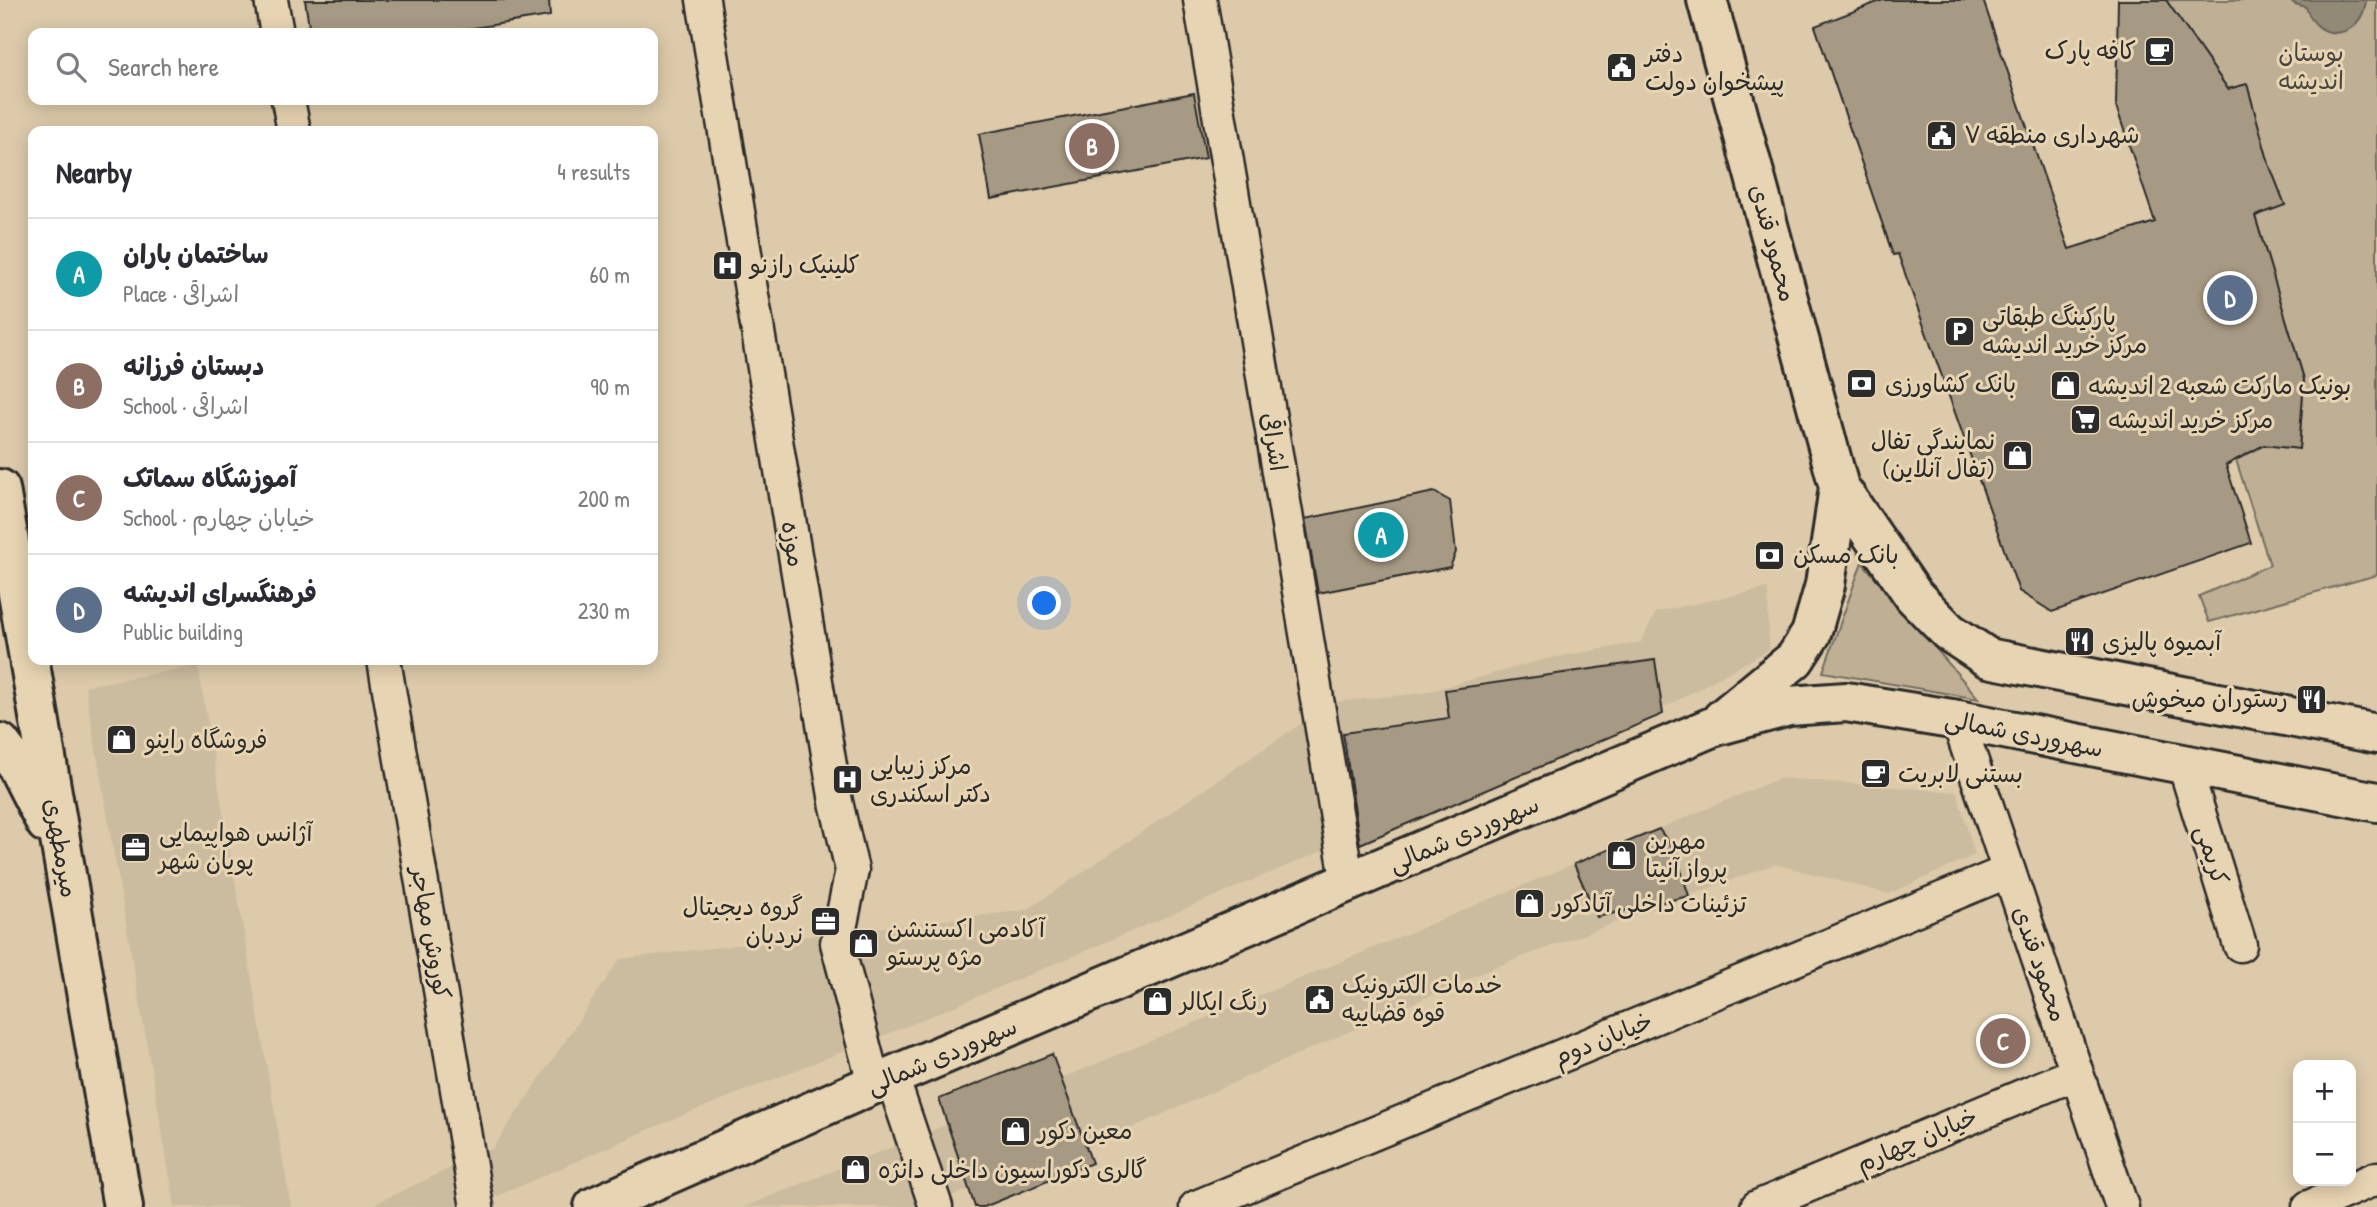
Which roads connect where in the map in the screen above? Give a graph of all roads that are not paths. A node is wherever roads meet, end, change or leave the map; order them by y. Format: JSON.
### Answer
{"nodes":[{"id":1,"x":271,"y":0,"type":"edge"},
{"id":2,"x":703,"y":0,"type":"edge"},
{"id":3,"x":1200,"y":0,"type":"edge"},
{"id":4,"x":1707,"y":0,"type":"edge"},
{"id":5,"x":276,"y":28,"type":"edge"},
{"id":6,"x":289,"y":105,"type":"edge"},
{"id":7,"x":293,"y":126,"type":"edge"},
{"id":8,"x":1839,"y":487,"type":"junction"},
{"id":9,"x":0,"y":489,"type":"edge"},
{"id":10,"x":28,"y":653,"type":"edge"},
{"id":11,"x":30,"y":665,"type":"edge"},
{"id":12,"x":385,"y":665,"type":"edge"},
{"id":13,"x":1958,"y":720,"type":"junction"},
{"id":14,"x":1712,"y":727,"type":"junction"},
{"id":15,"x":2377,"y":734,"type":"edge"},
{"id":16,"x":0,"y":743,"type":"edge"},
{"id":17,"x":2184,"y":764,"type":"junction"},
{"id":18,"x":2377,"y":802,"type":"edge"},
{"id":19,"x":63,"y":857,"type":"junction"},
{"id":20,"x":2009,"y":871,"type":"junction"},
{"id":21,"x":1348,"y":884,"type":"junction"},
{"id":22,"x":2241,"y":945,"type":"dead end"},
{"id":23,"x":2077,"y":1073,"type":"junction"},
{"id":24,"x":883,"y":1080,"type":"junction"},
{"id":25,"x":2377,"y":1178,"type":"edge"},
{"id":26,"x":123,"y":1207,"type":"edge"},
{"id":27,"x":477,"y":1207,"type":"edge"},
{"id":28,"x":594,"y":1207,"type":"edge"},
{"id":29,"x":936,"y":1207,"type":"edge"},
{"id":30,"x":1196,"y":1207,"type":"edge"},
{"id":31,"x":1757,"y":1207,"type":"edge"},
{"id":32,"x":2122,"y":1207,"type":"edge"},
{"id":33,"x":2309,"y":1207,"type":"edge"}],
"edges":[{"from":1,"to":5,"type":"street"},
{"from":2,"to":24,"type":"street","name":"موزه"},
{"from":3,"to":21,"type":"street","name":"اشراقی"},
{"from":4,"to":8,"type":"main road","name":"محمود قندی"},
{"from":6,"to":7,"type":"street"},
{"from":8,"to":14,"type":"main road"},
{"from":8,"to":15,"type":"main road"},
{"from":9,"to":10,"type":"main road","name":"میرمطهری"},
{"from":11,"to":19,"type":"main road","name":"میرمطهری"},
{"from":12,"to":27,"type":"street","name":"کوروش مهاجر"},
{"from":13,"to":14,"type":"main road","name":"سهروردی شمالی"},
{"from":13,"to":17,"type":"main road","name":"سهروردی شمالی"},
{"from":13,"to":20,"type":"street","name":"محمود قندی"},
{"from":14,"to":21,"type":"main road","name":"سهروردی شمالی"},
{"from":16,"to":19,"type":"main road"},
{"from":17,"to":18,"type":"main road","name":"سهروردی شمالی"},
{"from":17,"to":22,"type":"street","name":"کریمی"},
{"from":19,"to":26,"type":"main road","name":"میرمطهری"},
{"from":20,"to":23,"type":"street","name":"محمود قندی"},
{"from":20,"to":30,"type":"street","name":"خیابان دوم"},
{"from":21,"to":24,"type":"main road","name":"سهروردی شمالی"},
{"from":23,"to":31,"type":"street","name":"خیابان چهارم"},
{"from":23,"to":32,"type":"street","name":"محمود قندی"},
{"from":24,"to":28,"type":"main road","name":"سهروردی شمالی"},
{"from":24,"to":29,"type":"street","name":"موزه"},
{"from":25,"to":33,"type":"street"}]}
